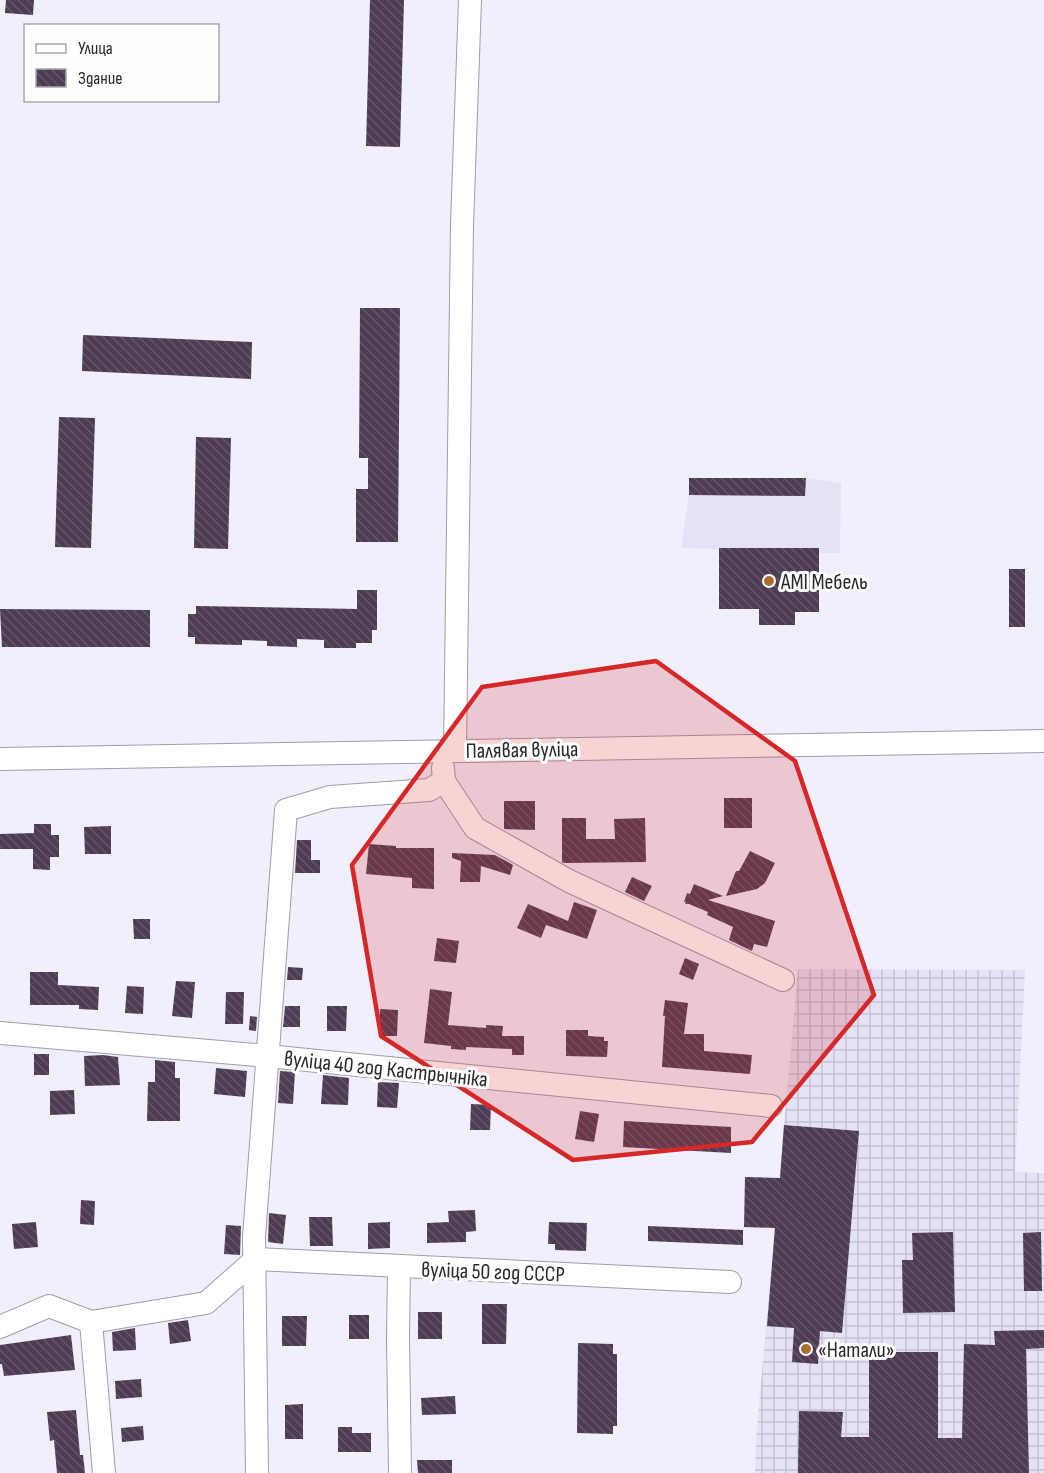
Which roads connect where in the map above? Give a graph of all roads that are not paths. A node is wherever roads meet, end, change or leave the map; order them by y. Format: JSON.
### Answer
{"nodes":[{"id":1,"x":470,"y":0,"type":"edge"},
{"id":2,"x":1044,"y":741,"type":"edge"},
{"id":3,"x":448,"y":750,"type":"junction"},
{"id":4,"x":0,"y":759,"type":"edge"},
{"id":5,"x":444,"y":781,"type":"junction"},
{"id":6,"x":783,"y":980,"type":"dead end"},
{"id":7,"x":0,"y":1033,"type":"edge"},
{"id":8,"x":267,"y":1056,"type":"junction"},
{"id":9,"x":771,"y":1106,"type":"dead end"},
{"id":10,"x":256,"y":1259,"type":"junction"},
{"id":11,"x":399,"y":1267,"type":"junction"},
{"id":12,"x":730,"y":1281,"type":"dead end"},
{"id":13,"x":92,"y":1322,"type":"junction"},
{"id":14,"x":0,"y":1327,"type":"edge"},
{"id":15,"x":104,"y":1473,"type":"edge"},
{"id":16,"x":257,"y":1473,"type":"edge"},
{"id":17,"x":400,"y":1473,"type":"edge"}],
"edges":[{"from":1,"to":3,"type":"street"},
{"from":2,"to":3,"type":"street","name":"Палявая вуліца"},
{"from":3,"to":4,"type":"street","name":"Палявая вуліца"},
{"from":3,"to":5,"type":"street"},
{"from":5,"to":6,"type":"street"},
{"from":5,"to":8,"type":"street"},
{"from":7,"to":8,"type":"street","name":"вуліца 40 год Кастрычніка"},
{"from":8,"to":9,"type":"street","name":"вуліца 40 год Кастрычніка"},
{"from":8,"to":10,"type":"street"},
{"from":10,"to":11,"type":"street","name":"вуліца 50 год СССР"},
{"from":10,"to":13,"type":"street"},
{"from":10,"to":16,"type":"street"},
{"from":11,"to":12,"type":"street","name":"вуліца 50 год СССР"},
{"from":11,"to":17,"type":"street"},
{"from":13,"to":14,"type":"street"},
{"from":13,"to":15,"type":"street"}]}
